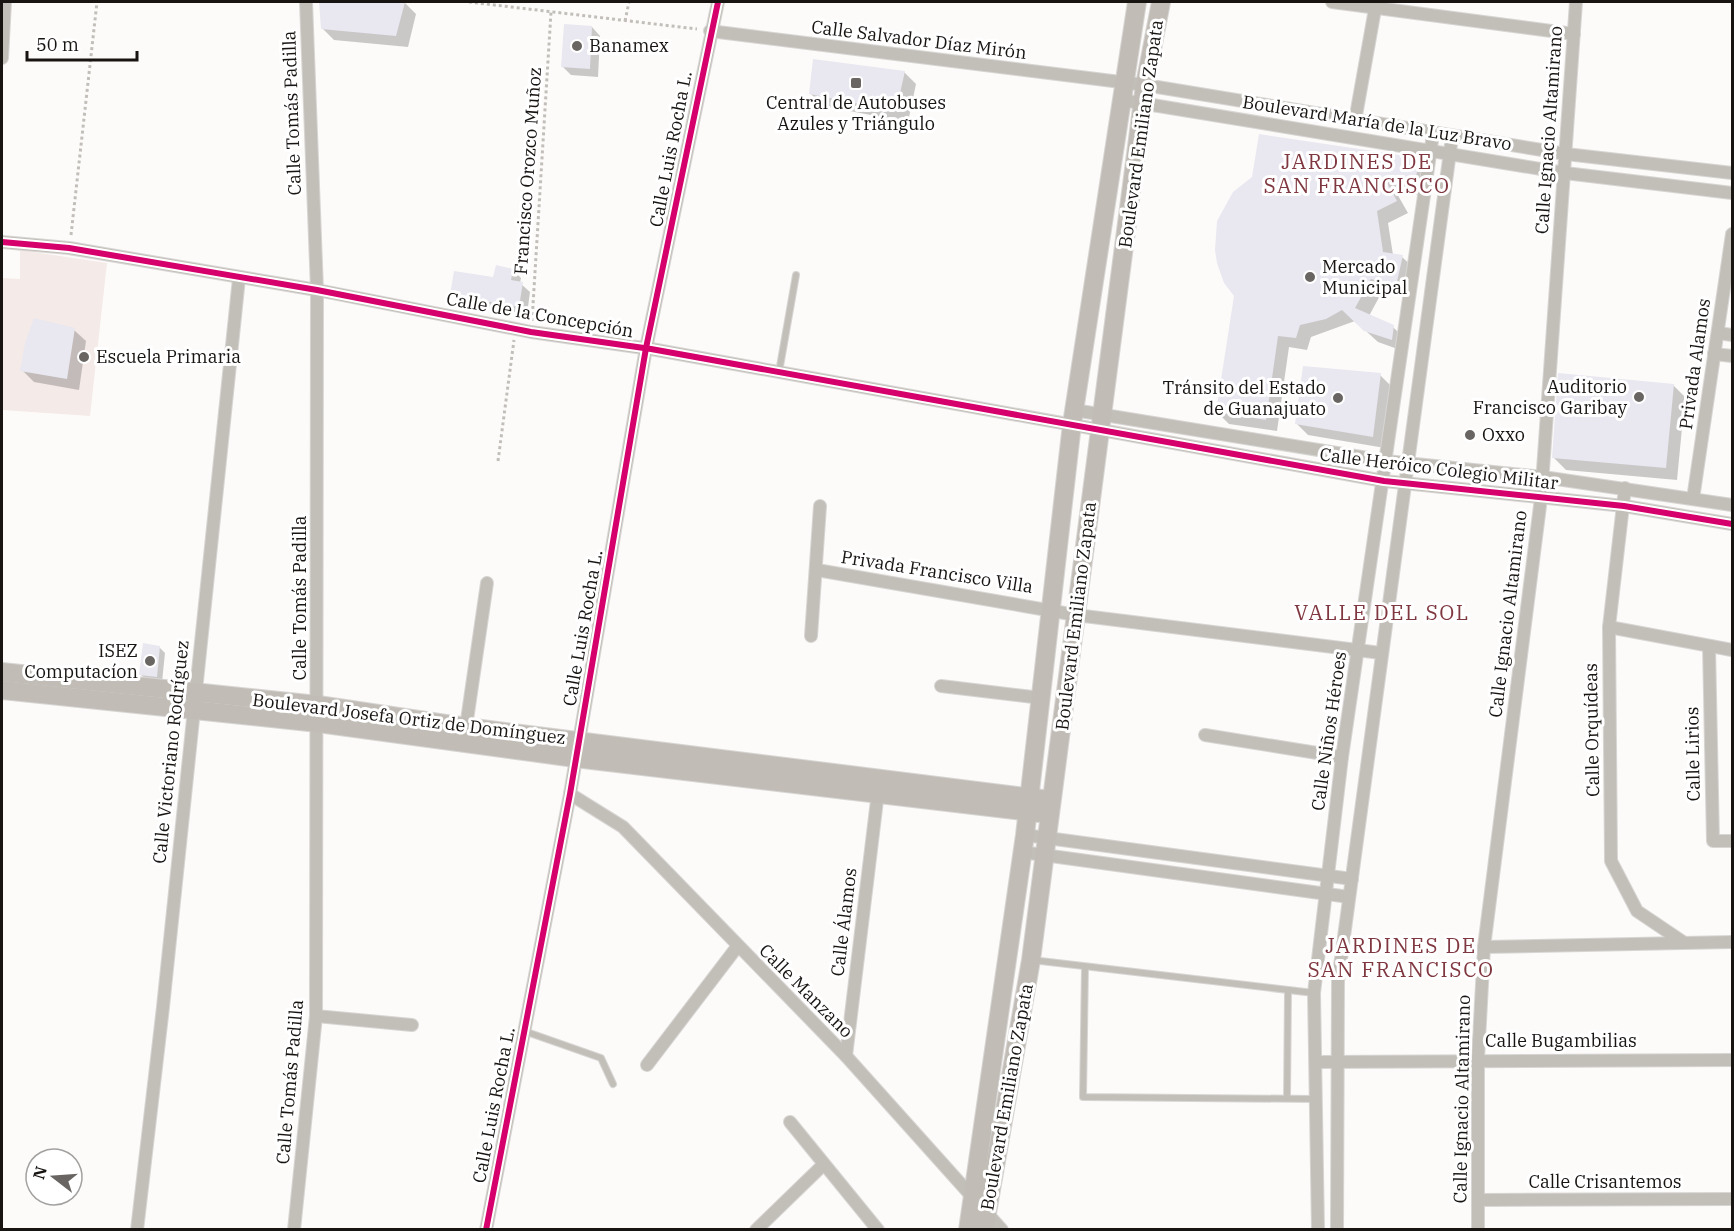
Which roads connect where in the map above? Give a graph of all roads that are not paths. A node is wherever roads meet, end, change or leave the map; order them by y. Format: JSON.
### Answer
{"nodes":[{"id":1,"x":5,"y":2,"type":"edge"},
{"id":2,"x":306,"y":2,"type":"edge"},
{"id":3,"x":718,"y":2,"type":"edge"},
{"id":4,"x":1137,"y":2,"type":"edge"},
{"id":5,"x":1161,"y":2,"type":"edge"},
{"id":6,"x":1332,"y":2,"type":"edge"},
{"id":7,"x":1576,"y":2,"type":"edge"},
{"id":8,"x":1376,"y":9,"type":"junction"},
{"id":9,"x":710,"y":31,"type":"junction"},
{"id":10,"x":1574,"y":34,"type":"junction"},
{"id":11,"x":2,"y":58,"type":"edge"},
{"id":12,"x":1123,"y":92,"type":"junction"},
{"id":13,"x":1144,"y":94,"type":"junction"},
{"id":14,"x":1355,"y":121,"type":"junction"},
{"id":15,"x":1433,"y":134,"type":"junction"},
{"id":16,"x":1452,"y":136,"type":"junction"},
{"id":17,"x":1431,"y":150,"type":"junction"},
{"id":18,"x":1450,"y":153,"type":"junction"},
{"id":19,"x":1566,"y":154,"type":"junction"},
{"id":20,"x":1564,"y":173,"type":"junction"},
{"id":21,"x":1732,"y":173,"type":"edge"},
{"id":22,"x":1732,"y":193,"type":"edge"},
{"id":23,"x":1732,"y":234,"type":"edge"},
{"id":24,"x":2,"y":242,"type":"edge"},
{"id":25,"x":796,"y":275,"type":"dead end"},
{"id":26,"x":239,"y":278,"type":"junction"},
{"id":27,"x":317,"y":290,"type":"junction"},
{"id":28,"x":1718,"y":333,"type":"junction"},
{"id":29,"x":1732,"y":335,"type":"edge"},
{"id":30,"x":646,"y":348,"type":"junction"},
{"id":31,"x":1714,"y":354,"type":"junction"},
{"id":32,"x":1732,"y":356,"type":"edge"},
{"id":33,"x":779,"y":372,"type":"junction"},
{"id":34,"x":1073,"y":417,"type":"junction"},
{"id":35,"x":1101,"y":422,"type":"junction"},
{"id":36,"x":1386,"y":461,"type":"junction"},
{"id":37,"x":1409,"y":464,"type":"junction"},
{"id":38,"x":1543,"y":477,"type":"junction"},
{"id":39,"x":1384,"y":481,"type":"junction"},
{"id":40,"x":1407,"y":484,"type":"junction"},
{"id":41,"x":1625,"y":488,"type":"junction"},
{"id":42,"x":1541,"y":498,"type":"junction"},
{"id":43,"x":1693,"y":499,"type":"junction"},
{"id":44,"x":1732,"y":505,"type":"edge"},
{"id":45,"x":820,"y":506,"type":"dead end"},
{"id":46,"x":1623,"y":506,"type":"junction"},
{"id":47,"x":1732,"y":524,"type":"edge"},
{"id":48,"x":817,"y":570,"type":"junction"},
{"id":49,"x":487,"y":583,"type":"dead end"},
{"id":50,"x":1052,"y":609,"type":"junction"},
{"id":51,"x":1076,"y":615,"type":"junction"},
{"id":52,"x":1608,"y":627,"type":"junction"},
{"id":53,"x":810,"y":636,"type":"dead end"},
{"id":54,"x":1708,"y":646,"type":"junction"},
{"id":55,"x":1732,"y":650,"type":"edge"},
{"id":56,"x":1358,"y":652,"type":"junction"},
{"id":57,"x":1381,"y":653,"type":"junction"},
{"id":58,"x":2,"y":672,"type":"edge"},
{"id":59,"x":941,"y":686,"type":"dead end"},
{"id":60,"x":2,"y":690,"type":"edge"},
{"id":61,"x":1041,"y":698,"type":"junction"},
{"id":62,"x":195,"y":701,"type":"junction"},
{"id":63,"x":318,"y":714,"type":"junction"},
{"id":64,"x":466,"y":727,"type":"junction"},
{"id":65,"x":1205,"y":735,"type":"dead end"},
{"id":66,"x":577,"y":750,"type":"junction"},
{"id":67,"x":1342,"y":758,"type":"junction"},
{"id":68,"x":878,"y":792,"type":"junction"},
{"id":69,"x":570,"y":794,"type":"junction"},
{"id":70,"x":1029,"y":804,"type":"junction"},
{"id":71,"x":1052,"y":807,"type":"junction"},
{"id":72,"x":1732,"y":841,"type":"edge"},
{"id":73,"x":1024,"y":844,"type":"junction"},
{"id":74,"x":1047,"y":847,"type":"junction"},
{"id":75,"x":1329,"y":876,"type":"junction"},
{"id":76,"x":1352,"y":879,"type":"junction"},
{"id":77,"x":1326,"y":893,"type":"junction"},
{"id":78,"x":1350,"y":897,"type":"junction"},
{"id":79,"x":1683,"y":942,"type":"junction"},
{"id":80,"x":1732,"y":942,"type":"edge"},
{"id":81,"x":737,"y":947,"type":"junction"},
{"id":82,"x":1484,"y":947,"type":"junction"},
{"id":83,"x":1031,"y":960,"type":"junction"},
{"id":84,"x":1085,"y":967,"type":"junction"},
{"id":85,"x":1288,"y":990,"type":"junction"},
{"id":86,"x":1314,"y":993,"type":"junction"},
{"id":87,"x":316,"y":1016,"type":"junction"},
{"id":88,"x":412,"y":1025,"type":"dead end"},
{"id":89,"x":523,"y":1031,"type":"junction"},
{"id":90,"x":846,"y":1056,"type":"junction"},
{"id":91,"x":1478,"y":1059,"type":"junction"},
{"id":92,"x":1732,"y":1060,"type":"edge"},
{"id":93,"x":1317,"y":1062,"type":"junction"},
{"id":94,"x":1337,"y":1062,"type":"junction"},
{"id":95,"x":647,"y":1065,"type":"dead end"},
{"id":96,"x":613,"y":1084,"type":"dead end"},
{"id":97,"x":1287,"y":1098,"type":"junction"},
{"id":98,"x":1318,"y":1099,"type":"junction"},
{"id":99,"x":790,"y":1122,"type":"dead end"},
{"id":100,"x":823,"y":1165,"type":"junction"},
{"id":101,"x":972,"y":1198,"type":"junction"},
{"id":102,"x":1732,"y":1199,"type":"edge"},
{"id":103,"x":1478,"y":1200,"type":"junction"},
{"id":104,"x":985,"y":1221,"type":"edge"},
{"id":105,"x":137,"y":1230,"type":"edge"},
{"id":106,"x":294,"y":1230,"type":"edge"},
{"id":107,"x":486,"y":1230,"type":"edge"},
{"id":108,"x":756,"y":1230,"type":"edge"},
{"id":109,"x":878,"y":1230,"type":"edge"},
{"id":110,"x":968,"y":1230,"type":"edge"},
{"id":111,"x":1002,"y":1230,"type":"edge"},
{"id":112,"x":1318,"y":1230,"type":"edge"},
{"id":113,"x":1337,"y":1230,"type":"edge"},
{"id":114,"x":1478,"y":1230,"type":"edge"}],
"edges":[{"from":1,"to":11,"type":"street"},
{"from":2,"to":27,"type":"street","name":"Calle Tomás Padilla"},
{"from":3,"to":9,"type":"street","name":"Calle Luis Rocha L."},
{"from":4,"to":12,"type":"street","name":"Boulevard Emiliano Zapata"},
{"from":5,"to":13,"type":"street","name":"Boulevard Emiliano Zapata"},
{"from":6,"to":8,"type":"street"},
{"from":7,"to":10,"type":"street","name":"Calle Ignacio Altamirano"},
{"from":8,"to":10,"type":"street"},
{"from":8,"to":14,"type":"street"},
{"from":9,"to":12,"type":"street","name":"Calle Salvador Díaz Mirón"},
{"from":9,"to":30,"type":"street","name":"Calle Luis Rocha L."},
{"from":10,"to":19,"type":"street","name":"Calle Ignacio Altamirano"},
{"from":12,"to":13,"type":"street","name":"Boulevard María de la Luz Bravo"},
{"from":12,"to":13,"type":"street","name":"Boulevard María de la Luz Bravo"},
{"from":12,"to":34,"type":"street","name":"Boulevard Emiliano Zapata"},
{"from":13,"to":14,"type":"street","name":"Boulevard María de la Luz Bravo"},
{"from":13,"to":17,"type":"street","name":"Boulevard María de la Luz Bravo"},
{"from":13,"to":35,"type":"street","name":"Boulevard Emiliano Zapata"},
{"from":14,"to":15,"type":"street","name":"Boulevard María de la Luz Bravo"},
{"from":15,"to":16,"type":"street","name":"Boulevard María de la Luz Bravo"},
{"from":15,"to":17,"type":"street","name":"Calle Niños Héroes"},
{"from":16,"to":18,"type":"street"},
{"from":16,"to":19,"type":"street","name":"Boulevard María de la Luz Bravo"},
{"from":17,"to":18,"type":"street","name":"Boulevard María de la Luz Bravo"},
{"from":17,"to":36,"type":"street","name":"Calle Niños Héroes"},
{"from":18,"to":20,"type":"street","name":"Boulevard María de la Luz Bravo"},
{"from":18,"to":37,"type":"street"},
{"from":19,"to":20,"type":"street","name":"Calle Ignacio Altamirano"},
{"from":19,"to":21,"type":"street","name":"Boulevard María de la Luz Bravo"},
{"from":20,"to":22,"type":"street","name":"Boulevard María de la Luz Bravo"},
{"from":20,"to":38,"type":"street","name":"Calle Ignacio Altamirano"},
{"from":23,"to":28,"type":"street","name":"Privada Alamos"},
{"from":24,"to":26,"type":"street","name":"Calle de la Concepción"},
{"from":25,"to":33,"type":"lane"},
{"from":26,"to":27,"type":"street","name":"Calle de la Concepción"},
{"from":26,"to":62,"type":"street","name":"Calle Victoriano Rodríguez"},
{"from":27,"to":30,"type":"street","name":"Calle de la Concepción"},
{"from":27,"to":63,"type":"street","name":"Calle Tomás Padilla"},
{"from":28,"to":29,"type":"street"},
{"from":28,"to":31,"type":"street","name":"Privada Alamos"},
{"from":30,"to":33,"type":"street","name":"Calle de la Concepción"},
{"from":30,"to":66,"type":"street","name":"Calle Luis Rocha L."},
{"from":31,"to":32,"type":"street"},
{"from":31,"to":43,"type":"street","name":"Privada Alamos"},
{"from":33,"to":34,"type":"street","name":"Calle de la Concepción"},
{"from":34,"to":35,"type":"street","name":"Calle Heróico Colegio Militar"},
{"from":34,"to":50,"type":"street","name":"Boulevard Emiliano Zapata"},
{"from":35,"to":36,"type":"street","name":"Calle Heróico Colegio Militar"},
{"from":35,"to":39,"type":"street","name":"Calle Heróico Colegio Militar"},
{"from":35,"to":51,"type":"street","name":"Boulevard Emiliano Zapata"},
{"from":36,"to":37,"type":"street","name":"Calle Heróico Colegio Militar"},
{"from":36,"to":39,"type":"street","name":"Calle Niños Héroes"},
{"from":37,"to":38,"type":"street","name":"Calle Heróico Colegio Militar"},
{"from":37,"to":40,"type":"street"},
{"from":38,"to":41,"type":"street","name":"Calle Heróico Colegio Militar"},
{"from":38,"to":42,"type":"street","name":"Calle Ignacio Altamirano"},
{"from":39,"to":40,"type":"street","name":"Calle Heróico Colegio Militar"},
{"from":39,"to":56,"type":"street","name":"Calle Niños Héroes"},
{"from":40,"to":42,"type":"street","name":"Calle Heróico Colegio Militar"},
{"from":40,"to":57,"type":"street"},
{"from":41,"to":43,"type":"street","name":"Calle Heróico Colegio Militar"},
{"from":41,"to":46,"type":"street","name":"Calle Orquídeas"},
{"from":42,"to":46,"type":"street","name":"Calle Heróico Colegio Militar"},
{"from":42,"to":82,"type":"street","name":"Calle Ignacio Altamirano"},
{"from":43,"to":44,"type":"street","name":"Calle Heróico Colegio Militar"},
{"from":45,"to":48,"type":"street","name":"Privada Francisco Villa"},
{"from":46,"to":47,"type":"street","name":"Calle Heróico Colegio Militar"},
{"from":46,"to":52,"type":"street","name":"Calle Orquídeas"},
{"from":48,"to":50,"type":"street","name":"Privada Francisco Villa"},
{"from":48,"to":53,"type":"street","name":"Privada Francisco Villa"},
{"from":49,"to":64,"type":"street"},
{"from":50,"to":51,"type":"street","name":"Privada Francisco Villa"},
{"from":50,"to":61,"type":"street","name":"Boulevard Emiliano Zapata"},
{"from":51,"to":56,"type":"street","name":"Privada Francisco Villa"},
{"from":51,"to":71,"type":"street","name":"Boulevard Emiliano Zapata"},
{"from":52,"to":54,"type":"street"},
{"from":52,"to":79,"type":"street","name":"Calle Orquídeas"},
{"from":54,"to":55,"type":"street"},
{"from":54,"to":72,"type":"street","name":"Calle Lirios"},
{"from":56,"to":57,"type":"street","name":"Privada Francisco Villa"},
{"from":56,"to":67,"type":"street","name":"Calle Niños Héroes"},
{"from":57,"to":76,"type":"street"},
{"from":58,"to":62,"type":"street","name":"Boulevard Josefa Ortiz de Domínguez"},
{"from":59,"to":61,"type":"street"},
{"from":60,"to":62,"type":"street","name":"Boulevard Josefa Ortiz de Domínguez"},
{"from":61,"to":70,"type":"street","name":"Boulevard Emiliano Zapata"},
{"from":62,"to":63,"type":"street","name":"Boulevard Josefa Ortiz de Domínguez"},
{"from":62,"to":105,"type":"street","name":"Calle Victoriano Rodríguez"},
{"from":63,"to":64,"type":"street","name":"Boulevard Josefa Ortiz de Domínguez"},
{"from":63,"to":66,"type":"street","name":"Boulevard Josefa Ortiz de Domínguez"},
{"from":63,"to":87,"type":"street","name":"Calle Tomás Padilla"},
{"from":64,"to":66,"type":"street","name":"Boulevard Josefa Ortiz de Domínguez"},
{"from":65,"to":67,"type":"street"},
{"from":66,"to":68,"type":"street","name":"Boulevard Josefa Ortiz de Domínguez"},
{"from":66,"to":69,"type":"street","name":"Calle Luis Rocha L."},
{"from":66,"to":70,"type":"street","name":"Boulevard Josefa Ortiz de Domínguez"},
{"from":67,"to":75,"type":"street","name":"Calle Niños Héroes"},
{"from":68,"to":70,"type":"street","name":"Boulevard Josefa Ortiz de Domínguez"},
{"from":68,"to":90,"type":"street","name":"Calle Álamos"},
{"from":69,"to":81,"type":"street","name":"Calle Manzano"},
{"from":69,"to":89,"type":"street","name":"Calle Luis Rocha L."},
{"from":70,"to":71,"type":"street"},
{"from":70,"to":73,"type":"street","name":"Boulevard Emiliano Zapata"},
{"from":71,"to":74,"type":"street","name":"Boulevard Emiliano Zapata"},
{"from":73,"to":74,"type":"street"},
{"from":73,"to":101,"type":"street","name":"Boulevard Emiliano Zapata"},
{"from":74,"to":75,"type":"street"},
{"from":74,"to":77,"type":"street"},
{"from":74,"to":83,"type":"street","name":"Boulevard Emiliano Zapata"},
{"from":75,"to":76,"type":"street"},
{"from":75,"to":77,"type":"street","name":"Calle Niños Héroes"},
{"from":76,"to":78,"type":"street"},
{"from":77,"to":78,"type":"street"},
{"from":77,"to":86,"type":"street","name":"Calle Niños Héroes"},
{"from":78,"to":94,"type":"street"},
{"from":79,"to":80,"type":"street"},
{"from":79,"to":82,"type":"street"},
{"from":81,"to":90,"type":"street","name":"Calle Manzano"},
{"from":81,"to":95,"type":"street"},
{"from":82,"to":91,"type":"street","name":"Calle Ignacio Altamirano"},
{"from":83,"to":84,"type":"lane"},
{"from":83,"to":104,"type":"street","name":"Boulevard Emiliano Zapata"},
{"from":84,"to":85,"type":"lane"},
{"from":84,"to":97,"type":"lane"},
{"from":85,"to":86,"type":"lane"},
{"from":85,"to":97,"type":"lane"},
{"from":86,"to":93,"type":"street","name":"Calle Niños Héroes"},
{"from":87,"to":88,"type":"street"},
{"from":87,"to":106,"type":"street","name":"Calle Tomás Padilla"},
{"from":89,"to":96,"type":"lane"},
{"from":89,"to":107,"type":"street","name":"Calle Luis Rocha L."},
{"from":90,"to":101,"type":"street","name":"Calle Manzano"},
{"from":91,"to":92,"type":"street","name":"Calle Bugambilias"},
{"from":91,"to":94,"type":"street","name":"Calle Bugambilias"},
{"from":91,"to":103,"type":"street","name":"Calle Ignacio Altamirano"},
{"from":93,"to":94,"type":"street","name":"Calle Bugambilias"},
{"from":93,"to":98,"type":"street","name":"Calle Niños Héroes"},
{"from":94,"to":113,"type":"street"},
{"from":97,"to":98,"type":"lane"},
{"from":98,"to":112,"type":"street","name":"Calle Niños Héroes"},
{"from":99,"to":100,"type":"street"},
{"from":100,"to":108,"type":"street"},
{"from":100,"to":109,"type":"street"},
{"from":101,"to":104,"type":"street","name":"Calle Manzano"},
{"from":101,"to":110,"type":"street","name":"Boulevard Emiliano Zapata"},
{"from":102,"to":103,"type":"street","name":"Calle Crisantemos"},
{"from":103,"to":114,"type":"street","name":"Calle Ignacio Altamirano"},
{"from":104,"to":111,"type":"street","name":"Calle Manzano"}]}
